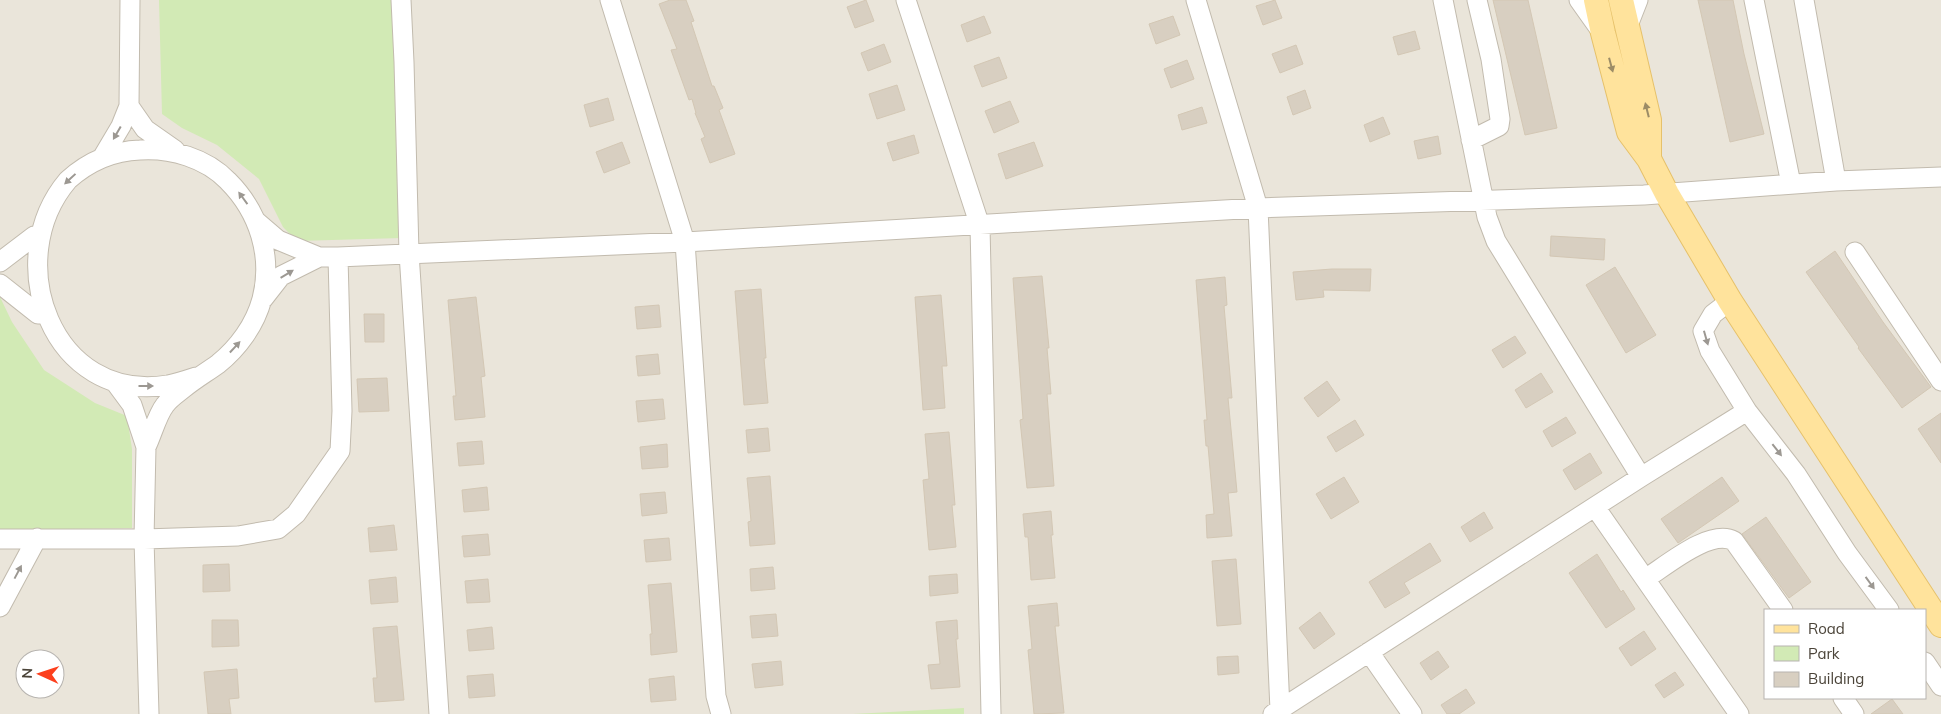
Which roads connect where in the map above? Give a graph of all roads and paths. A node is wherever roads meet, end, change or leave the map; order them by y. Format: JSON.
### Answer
{"nodes":[{"id":1,"x":130,"y":0,"type":"edge"},
{"id":2,"x":400,"y":0,"type":"edge"},
{"id":3,"x":610,"y":0,"type":"edge"},
{"id":4,"x":906,"y":0,"type":"edge"},
{"id":5,"x":1196,"y":0,"type":"edge"},
{"id":6,"x":1443,"y":0,"type":"edge"},
{"id":7,"x":1477,"y":0,"type":"edge"},
{"id":8,"x":1579,"y":0,"type":"edge"},
{"id":9,"x":1596,"y":0,"type":"edge"},
{"id":10,"x":1621,"y":0,"type":"edge"},
{"id":11,"x":1638,"y":0,"type":"edge"},
{"id":12,"x":1754,"y":0,"type":"edge"},
{"id":13,"x":1804,"y":0,"type":"edge"},
{"id":14,"x":1626,"y":28,"type":"junction"},
{"id":15,"x":1603,"y":33,"type":"junction"},
{"id":16,"x":129,"y":106,"type":"junction"},
{"id":17,"x":1471,"y":140,"type":"junction"},
{"id":18,"x":180,"y":153,"type":"junction"},
{"id":19,"x":102,"y":158,"type":"junction"},
{"id":20,"x":1649,"y":159,"type":"junction"},
{"id":21,"x":1941,"y":177,"type":"edge"},
{"id":22,"x":1836,"y":182,"type":"junction"},
{"id":23,"x":1791,"y":184,"type":"junction"},
{"id":24,"x":1667,"y":194,"type":"junction"},
{"id":25,"x":1483,"y":200,"type":"junction"},
{"id":26,"x":1258,"y":208,"type":"junction"},
{"id":27,"x":257,"y":222,"type":"junction"},
{"id":28,"x":980,"y":226,"type":"junction"},
{"id":29,"x":34,"y":236,"type":"junction"},
{"id":30,"x":685,"y":242,"type":"junction"},
{"id":31,"x":1855,"y":252,"type":"dead end"},
{"id":32,"x":409,"y":254,"type":"junction"},
{"id":33,"x":319,"y":257,"type":"junction"},
{"id":34,"x":338,"y":257,"type":"junction"},
{"id":35,"x":0,"y":262,"type":"edge"},
{"id":36,"x":0,"y":284,"type":"edge"},
{"id":37,"x":262,"y":300,"type":"junction"},
{"id":38,"x":1730,"y":301,"type":"junction"},
{"id":39,"x":38,"y":314,"type":"junction"},
{"id":40,"x":196,"y":377,"type":"junction"},
{"id":41,"x":1941,"y":381,"type":"edge"},
{"id":42,"x":116,"y":382,"type":"junction"},
{"id":43,"x":1747,"y":412,"type":"junction"},
{"id":44,"x":146,"y":447,"type":"junction"},
{"id":45,"x":1642,"y":477,"type":"junction"},
{"id":46,"x":1595,"y":507,"type":"junction"},
{"id":47,"x":36,"y":538,"type":"junction"},
{"id":48,"x":0,"y":539,"type":"edge"},
{"id":49,"x":144,"y":539,"type":"junction"},
{"id":50,"x":1645,"y":579,"type":"junction"},
{"id":51,"x":0,"y":607,"type":"edge"},
{"id":52,"x":1782,"y":609,"type":"edge"},
{"id":53,"x":1888,"y":609,"type":"edge"},
{"id":54,"x":1941,"y":624,"type":"edge"},
{"id":55,"x":1369,"y":652,"type":"junction"},
{"id":56,"x":1926,"y":664,"type":"edge"},
{"id":57,"x":1941,"y":686,"type":"edge"},
{"id":58,"x":1844,"y":699,"type":"edge"},
{"id":59,"x":1277,"y":712,"type":"edge"},
{"id":60,"x":149,"y":714,"type":"edge"},
{"id":61,"x":439,"y":714,"type":"edge"},
{"id":62,"x":721,"y":714,"type":"edge"},
{"id":63,"x":991,"y":714,"type":"edge"},
{"id":64,"x":1412,"y":714,"type":"edge"},
{"id":65,"x":1739,"y":714,"type":"edge"},
{"id":66,"x":1854,"y":714,"type":"edge"}],
"edges":[{"from":1,"to":16,"type":"street"},
{"from":2,"to":32,"type":"street"},
{"from":3,"to":30,"type":"street"},
{"from":4,"to":28,"type":"street"},
{"from":5,"to":26,"type":"street"},
{"from":6,"to":17,"type":"street"},
{"from":7,"to":17,"type":"street"},
{"from":8,"to":15,"type":"street"},
{"from":9,"to":15,"type":"main road"},
{"from":10,"to":14,"type":"main road"},
{"from":11,"to":14,"type":"street"},
{"from":12,"to":23,"type":"street"},
{"from":13,"to":22,"type":"street"},
{"from":20,"to":14,"type":"main road","one_way":true},
{"from":15,"to":20,"type":"main road","one_way":true},
{"from":16,"to":18,"type":"street"},
{"from":16,"to":19,"type":"street","one_way":true},
{"from":17,"to":25,"type":"street"},
{"from":18,"to":19,"type":"street"},
{"from":27,"to":18,"type":"street","one_way":true},
{"from":19,"to":29,"type":"street","one_way":true},
{"from":20,"to":24,"type":"main road"},
{"from":21,"to":22,"type":"street"},
{"from":22,"to":23,"type":"street"},
{"from":23,"to":24,"type":"street"},
{"from":24,"to":25,"type":"street"},
{"from":24,"to":38,"type":"main road"},
{"from":25,"to":26,"type":"street"},
{"from":25,"to":45,"type":"street"},
{"from":26,"to":28,"type":"street"},
{"from":26,"to":59,"type":"street"},
{"from":27,"to":33,"type":"street"},
{"from":27,"to":37,"type":"street"},
{"from":28,"to":30,"type":"street"},
{"from":28,"to":63,"type":"street"},
{"from":29,"to":35,"type":"street"},
{"from":29,"to":39,"type":"street"},
{"from":30,"to":32,"type":"street"},
{"from":30,"to":62,"type":"street"},
{"from":31,"to":41,"type":"street"},
{"from":32,"to":34,"type":"street"},
{"from":32,"to":61,"type":"street"},
{"from":33,"to":34,"type":"street"},
{"from":37,"to":33,"type":"street","one_way":true},
{"from":34,"to":49,"type":"street"},
{"from":36,"to":39,"type":"street"},
{"from":40,"to":37,"type":"street","one_way":true},
{"from":38,"to":43,"type":"street","one_way":true},
{"from":38,"to":54,"type":"main road"},
{"from":39,"to":42,"type":"street"},
{"from":42,"to":40,"type":"street","one_way":true},
{"from":40,"to":44,"type":"street"},
{"from":42,"to":44,"type":"street"},
{"from":43,"to":45,"type":"street"},
{"from":43,"to":53,"type":"street","one_way":true},
{"from":44,"to":49,"type":"street"},
{"from":45,"to":46,"type":"street"},
{"from":46,"to":50,"type":"street"},
{"from":46,"to":55,"type":"street"},
{"from":47,"to":48,"type":"street"},
{"from":47,"to":49,"type":"street"},
{"from":51,"to":47,"type":"street","one_way":true},
{"from":49,"to":60,"type":"street"},
{"from":50,"to":52,"type":"street"},
{"from":50,"to":65,"type":"street"},
{"from":55,"to":59,"type":"street"},
{"from":55,"to":64,"type":"street"},
{"from":56,"to":57,"type":"street"},
{"from":58,"to":66,"type":"street"}]}
